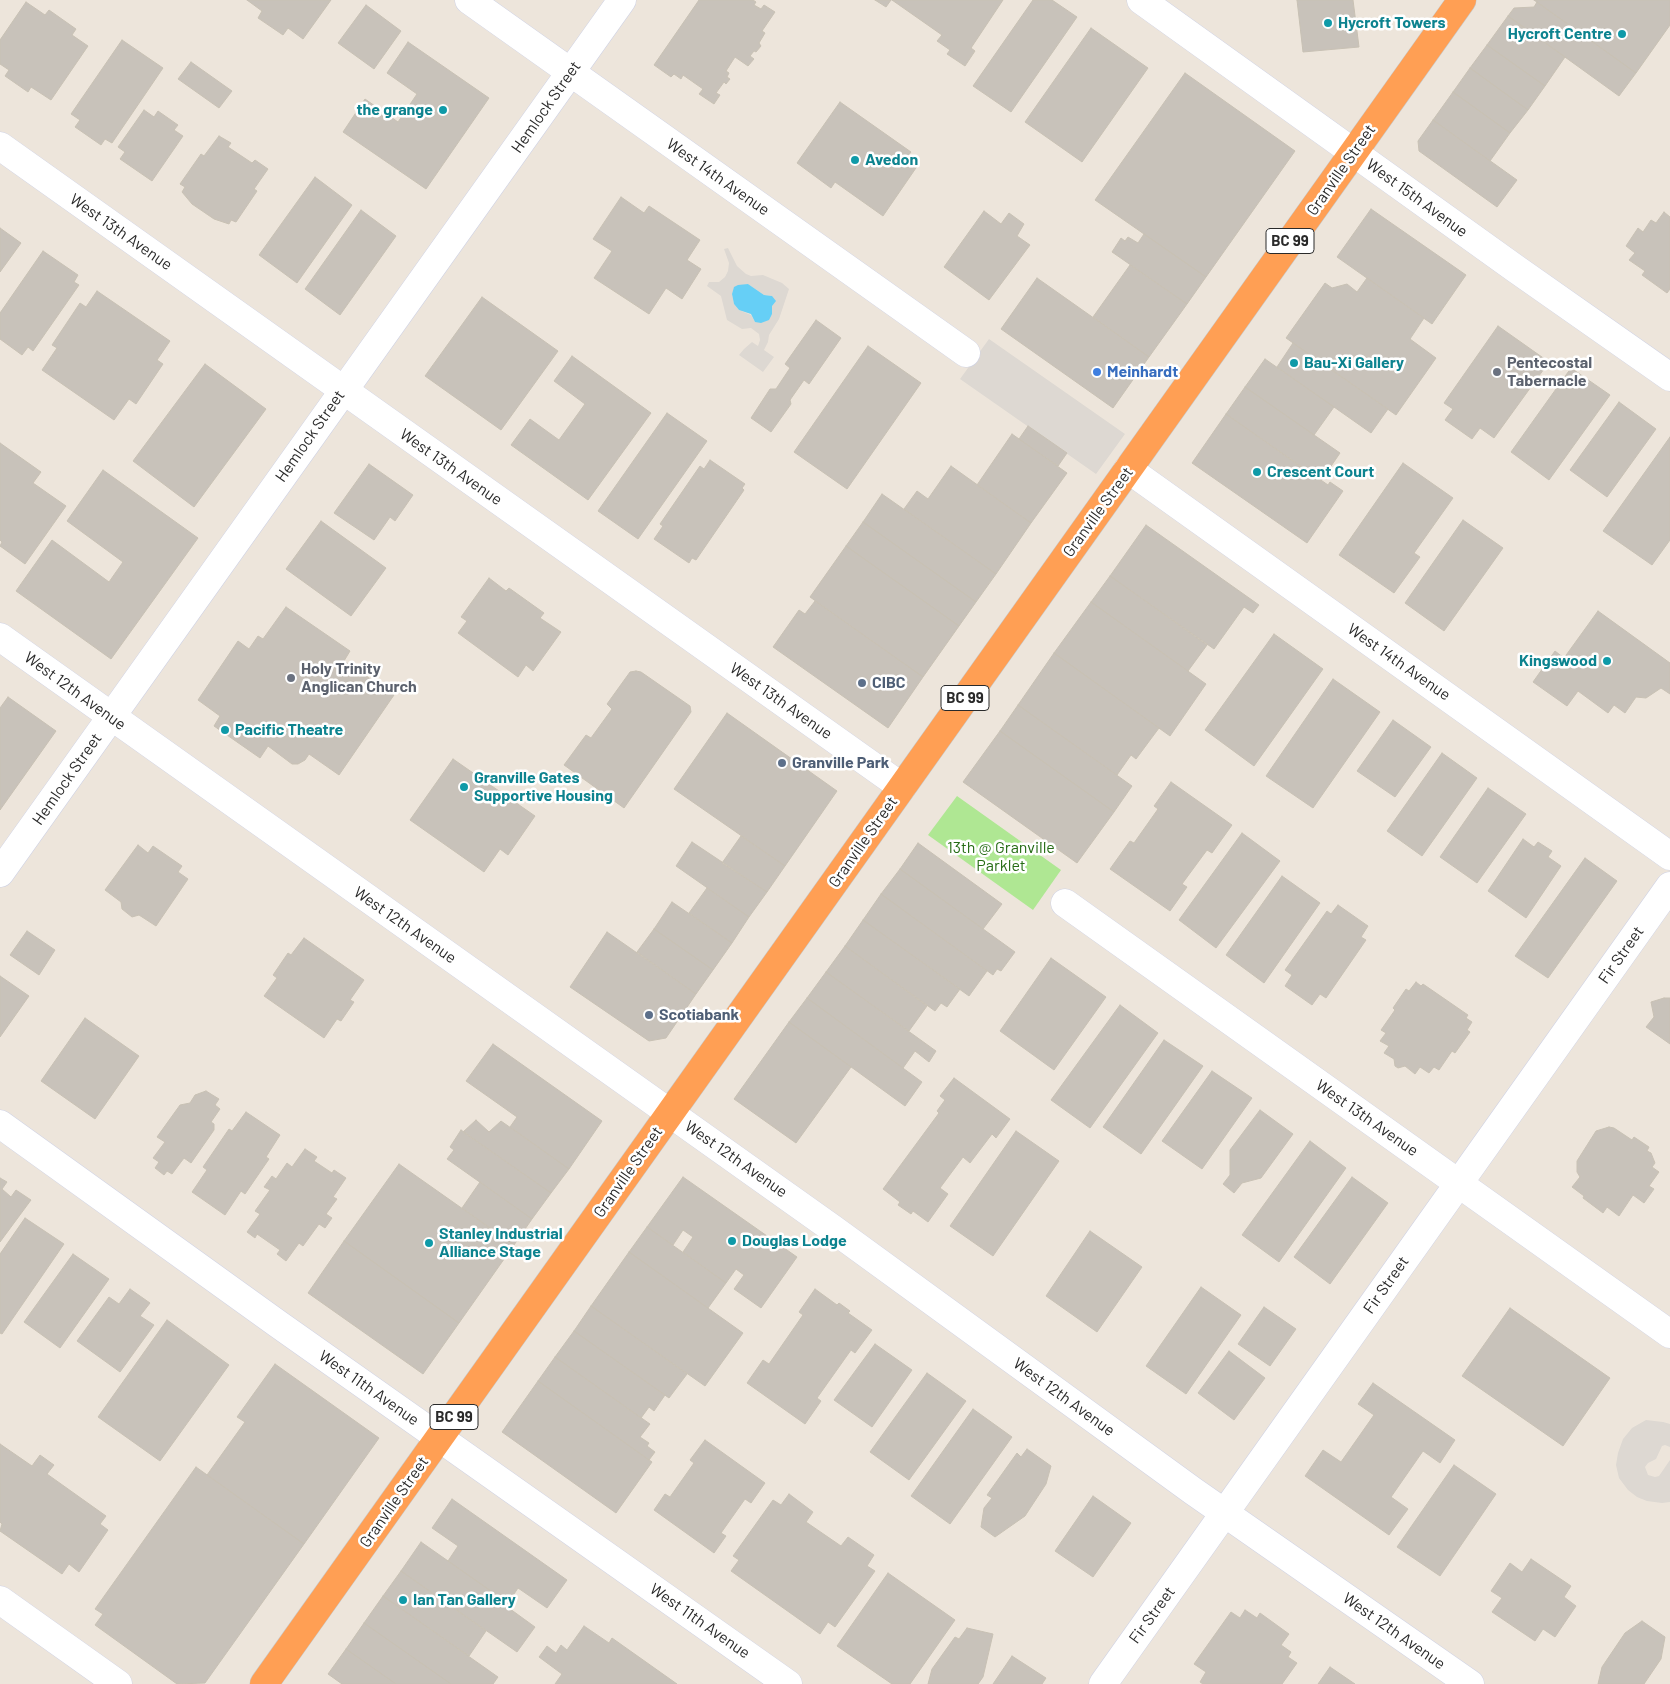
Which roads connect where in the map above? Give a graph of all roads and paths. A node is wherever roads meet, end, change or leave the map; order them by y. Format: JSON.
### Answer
{"nodes":[{"id":1,"x":470,"y":0,"type":"edge"},
{"id":2,"x":622,"y":0,"type":"edge"},
{"id":3,"x":1141,"y":0,"type":"edge"},
{"id":4,"x":1462,"y":0,"type":"edge"},
{"id":5,"x":570,"y":72,"type":"junction"},
{"id":6,"x":0,"y":146,"type":"edge"},
{"id":7,"x":1354,"y":152,"type":"junction"},
{"id":8,"x":966,"y":353,"type":"dead end"},
{"id":9,"x":1670,"y":377,"type":"edge"},
{"id":10,"x":344,"y":390,"type":"junction"},
{"id":11,"x":1128,"y":469,"type":"junction"},
{"id":12,"x":0,"y":637,"type":"edge"},
{"id":13,"x":111,"y":717,"type":"junction"},
{"id":14,"x":902,"y":787,"type":"junction"},
{"id":15,"x":1670,"y":856,"type":"edge"},
{"id":16,"x":0,"y":873,"type":"edge"},
{"id":17,"x":1670,"y":886,"type":"edge"},
{"id":18,"x":1065,"y":903,"type":"dead end"},
{"id":19,"x":670,"y":1113,"type":"junction"},
{"id":20,"x":0,"y":1124,"type":"edge"},
{"id":21,"x":1458,"y":1183,"type":"junction"},
{"id":22,"x":1670,"y":1334,"type":"edge"},
{"id":23,"x":439,"y":1438,"type":"junction"},
{"id":24,"x":1225,"y":1513,"type":"junction"},
{"id":25,"x":0,"y":1600,"type":"edge"},
{"id":26,"x":118,"y":1684,"type":"edge"},
{"id":27,"x":264,"y":1684,"type":"edge"},
{"id":28,"x":788,"y":1684,"type":"edge"},
{"id":29,"x":1103,"y":1684,"type":"edge"},
{"id":30,"x":1470,"y":1684,"type":"edge"}],
"edges":[{"from":1,"to":5,"type":"street","name":"West 14th Avenue"},
{"from":2,"to":5,"type":"street","name":"Hemlock Street"},
{"from":3,"to":7,"type":"street","name":"West 15th Avenue"},
{"from":4,"to":7,"type":"highway","name":"Granville Street","number":"BC 99"},
{"from":5,"to":8,"type":"street","name":"West 14th Avenue"},
{"from":5,"to":10,"type":"street","name":"Hemlock Street"},
{"from":6,"to":10,"type":"street","name":"West 13th Avenue"},
{"from":7,"to":9,"type":"street","name":"West 15th Avenue"},
{"from":7,"to":11,"type":"highway","name":"Granville Street","number":"BC 99"},
{"from":10,"to":13,"type":"street","name":"Hemlock Street"},
{"from":10,"to":14,"type":"street","name":"West 13th Avenue"},
{"from":11,"to":14,"type":"highway","name":"Granville Street","number":"BC 99"},
{"from":11,"to":15,"type":"street","name":"West 14th Avenue"},
{"from":12,"to":13,"type":"street","name":"West 12th Avenue"},
{"from":13,"to":16,"type":"street","name":"Hemlock Street"},
{"from":13,"to":19,"type":"street","name":"West 12th Avenue"},
{"from":14,"to":19,"type":"highway","name":"Granville Street","number":"BC 99"},
{"from":17,"to":21,"type":"street","name":"Fir Street"},
{"from":18,"to":21,"type":"street","name":"West 13th Avenue"},
{"from":19,"to":23,"type":"highway","name":"Granville Street","number":"BC 99"},
{"from":19,"to":24,"type":"street","name":"West 12th Avenue"},
{"from":20,"to":23,"type":"street","name":"West 11th Avenue"},
{"from":21,"to":22,"type":"street","name":"West 13th Avenue"},
{"from":21,"to":24,"type":"street","name":"Fir Street"},
{"from":23,"to":27,"type":"highway","name":"Granville Street","number":"BC 99"},
{"from":23,"to":28,"type":"street","name":"West 11th Avenue"},
{"from":24,"to":29,"type":"street","name":"Fir Street"},
{"from":24,"to":30,"type":"street","name":"West 12th Avenue"},
{"from":25,"to":26,"type":"street"}]}
